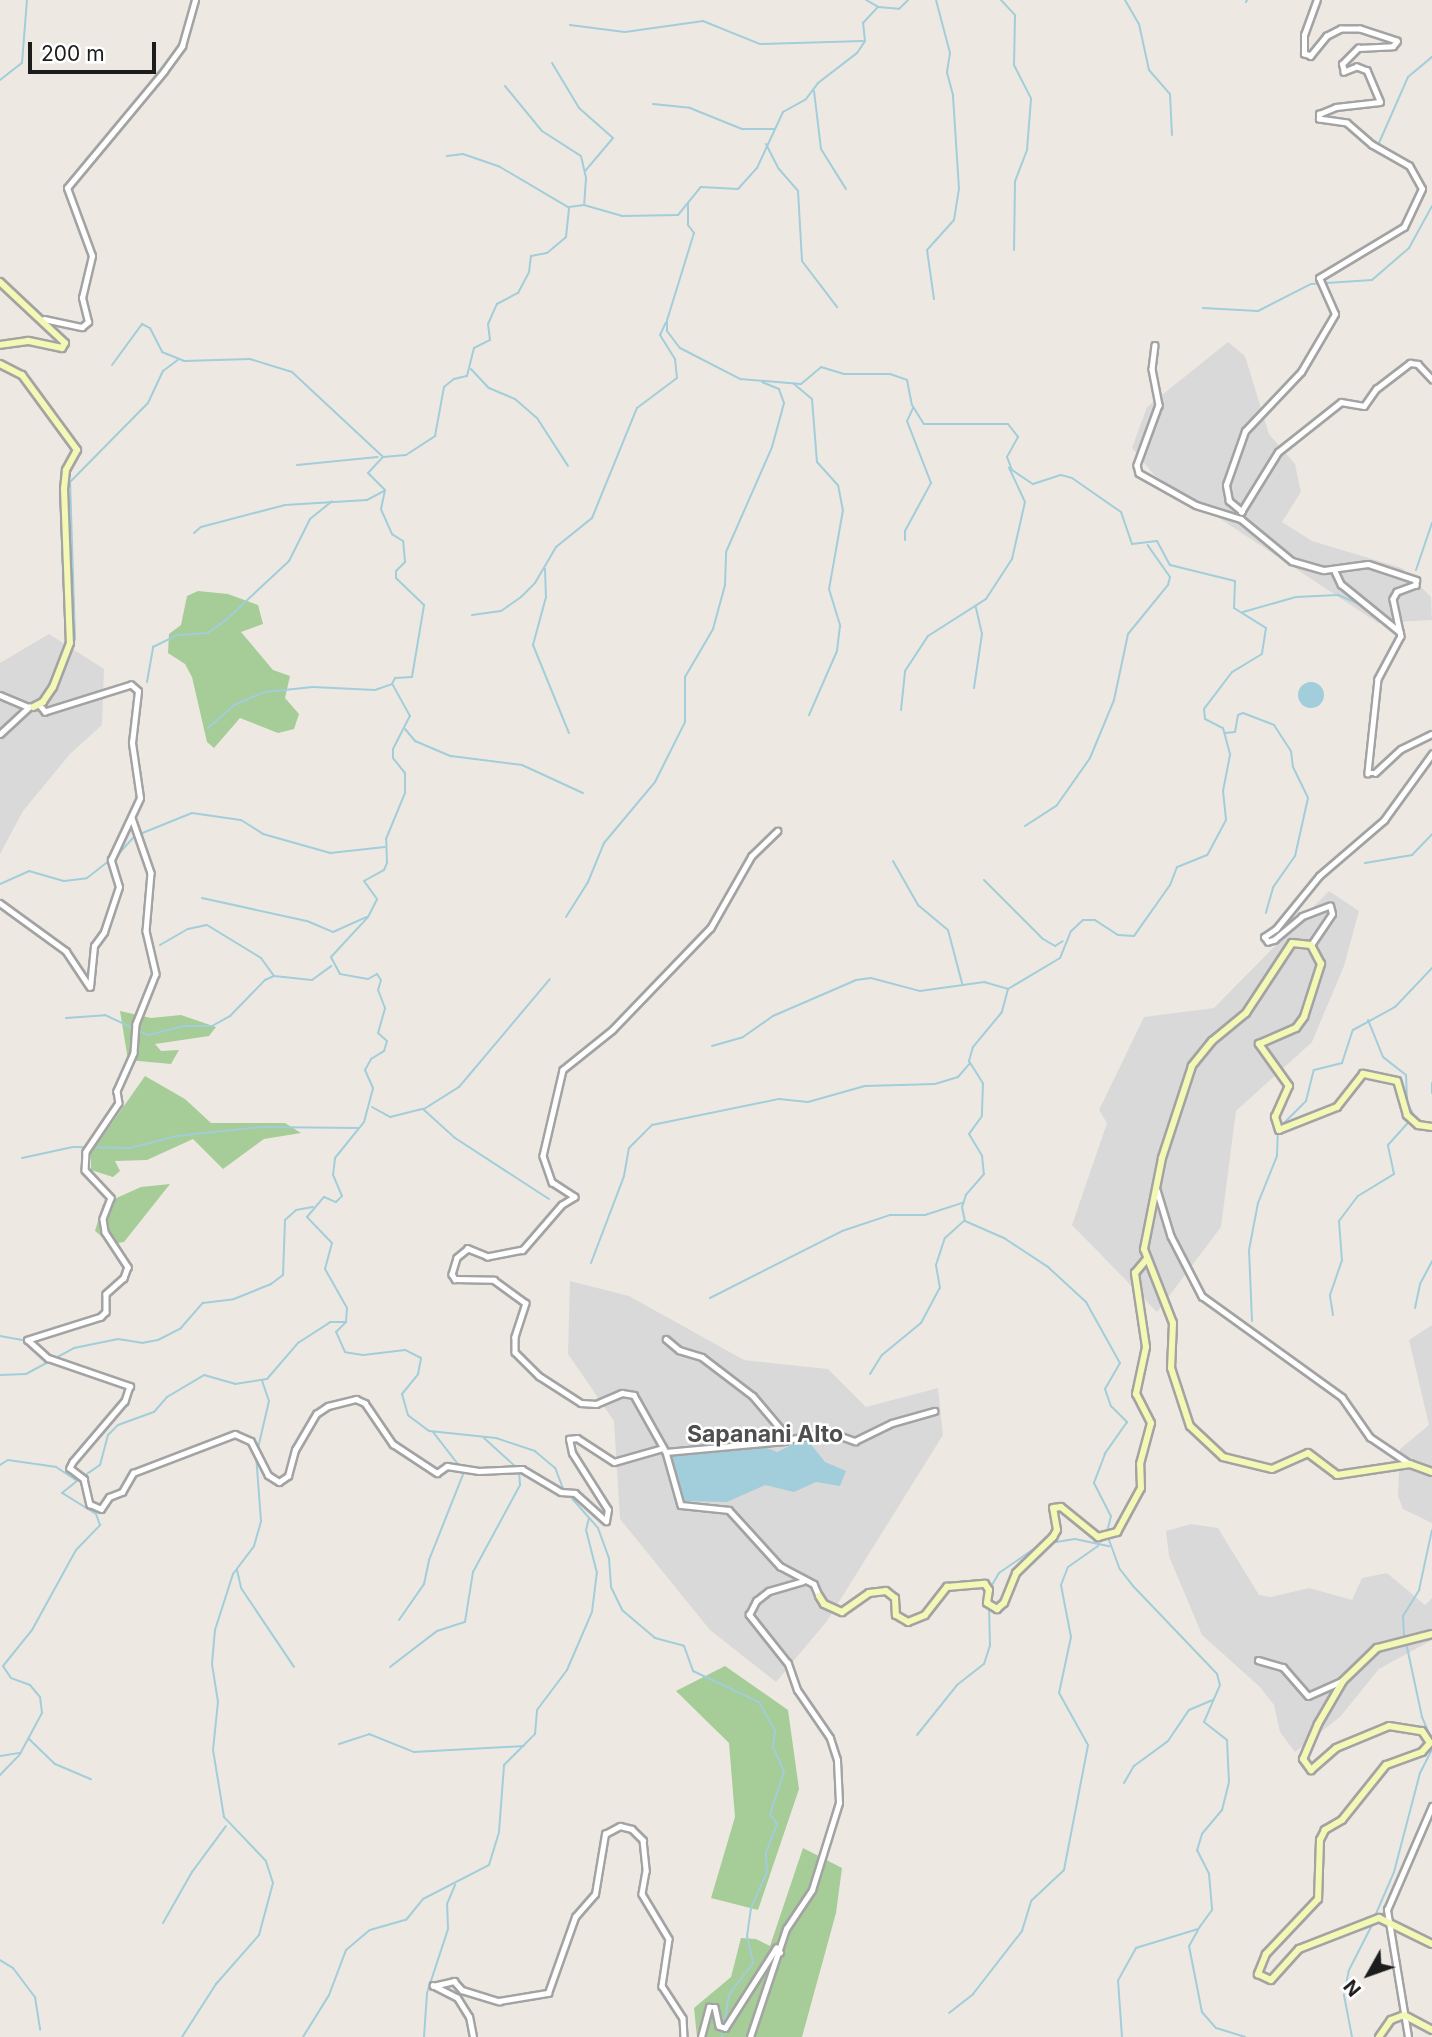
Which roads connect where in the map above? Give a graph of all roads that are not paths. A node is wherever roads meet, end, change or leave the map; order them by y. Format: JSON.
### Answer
{"nodes":[{"id":1,"x":195,"y":0,"type":"edge"},
{"id":2,"x":1317,"y":0,"type":"edge"},
{"id":3,"x":0,"y":282,"type":"edge"},
{"id":4,"x":44,"y":319,"type":"junction"},
{"id":5,"x":0,"y":345,"type":"edge"},
{"id":6,"x":1155,"y":345,"type":"dead end"},
{"id":7,"x":0,"y":364,"type":"edge"},
{"id":8,"x":1432,"y":379,"type":"edge"},
{"id":9,"x":1242,"y":512,"type":"junction"},
{"id":10,"x":1239,"y":519,"type":"junction"},
{"id":11,"x":1333,"y":569,"type":"junction"},
{"id":12,"x":1401,"y":632,"type":"junction"},
{"id":13,"x":0,"y":695,"type":"edge"},
{"id":14,"x":34,"y":706,"type":"junction"},
{"id":15,"x":0,"y":734,"type":"edge"},
{"id":16,"x":1432,"y":734,"type":"edge"},
{"id":17,"x":1432,"y":754,"type":"edge"},
{"id":18,"x":132,"y":818,"type":"junction"},
{"id":19,"x":778,"y":831,"type":"dead end"},
{"id":20,"x":0,"y":903,"type":"edge"},
{"id":21,"x":1311,"y":944,"type":"junction"},
{"id":22,"x":1432,"y":1127,"type":"edge"},
{"id":23,"x":1157,"y":1186,"type":"junction"},
{"id":24,"x":1146,"y":1260,"type":"junction"},
{"id":25,"x":666,"y":1339,"type":"dead end"},
{"id":26,"x":934,"y":1411,"type":"dead end"},
{"id":27,"x":783,"y":1441,"type":"junction"},
{"id":28,"x":664,"y":1450,"type":"junction"},
{"id":29,"x":1410,"y":1464,"type":"junction"},
{"id":30,"x":1432,"y":1472,"type":"edge"},
{"id":31,"x":803,"y":1580,"type":"junction"},
{"id":32,"x":819,"y":1596,"type":"joint"},
{"id":33,"x":1432,"y":1634,"type":"edge"},
{"id":34,"x":1258,"y":1660,"type":"dead end"},
{"id":35,"x":1343,"y":1681,"type":"junction"},
{"id":36,"x":1432,"y":1806,"type":"edge"},
{"id":37,"x":1387,"y":1918,"type":"junction"},
{"id":38,"x":1432,"y":1944,"type":"edge"},
{"id":39,"x":780,"y":1952,"type":"junction"},
{"id":40,"x":1404,"y":2015,"type":"junction"},
{"id":41,"x":1432,"y":2030,"type":"edge"},
{"id":42,"x":473,"y":2037,"type":"edge"},
{"id":43,"x":684,"y":2037,"type":"edge"},
{"id":44,"x":701,"y":2037,"type":"edge"},
{"id":45,"x":750,"y":2037,"type":"edge"},
{"id":46,"x":1379,"y":2037,"type":"edge"},
{"id":47,"x":1408,"y":2037,"type":"edge"}],
"edges":[{"from":1,"to":4,"type":"street"},
{"from":2,"to":9,"type":"street"},
{"from":3,"to":4,"type":"street"},
{"from":4,"to":5,"type":"street"},
{"from":6,"to":10,"type":"street"},
{"from":7,"to":14,"type":"street"},
{"from":8,"to":9,"type":"street"},
{"from":9,"to":10,"type":"street"},
{"from":10,"to":11,"type":"street"},
{"from":11,"to":12,"type":"street"},
{"from":11,"to":12,"type":"street"},
{"from":12,"to":16,"type":"street"},
{"from":13,"to":14,"type":"street"},
{"from":14,"to":15,"type":"street"},
{"from":14,"to":18,"type":"street"},
{"from":17,"to":21,"type":"street"},
{"from":18,"to":20,"type":"street"},
{"from":18,"to":28,"type":"street"},
{"from":19,"to":28,"type":"street"},
{"from":21,"to":22,"type":"street"},
{"from":21,"to":23,"type":"street"},
{"from":23,"to":24,"type":"street"},
{"from":23,"to":29,"type":"street"},
{"from":24,"to":29,"type":"street"},
{"from":24,"to":32,"type":"street"},
{"from":25,"to":27,"type":"street"},
{"from":26,"to":27,"type":"street"},
{"from":27,"to":28,"type":"street"},
{"from":28,"to":31,"type":"street"},
{"from":29,"to":30,"type":"street"},
{"from":31,"to":32,"type":"street"},
{"from":31,"to":39,"type":"street"},
{"from":33,"to":35,"type":"street"},
{"from":34,"to":35,"type":"street"},
{"from":35,"to":37,"type":"street"},
{"from":36,"to":37,"type":"street"},
{"from":37,"to":38,"type":"street"},
{"from":37,"to":40,"type":"street"},
{"from":39,"to":44,"type":"street"},
{"from":39,"to":45,"type":"street"},
{"from":40,"to":41,"type":"street"},
{"from":40,"to":46,"type":"street"},
{"from":40,"to":47,"type":"street"},
{"from":42,"to":43,"type":"street"}]}
